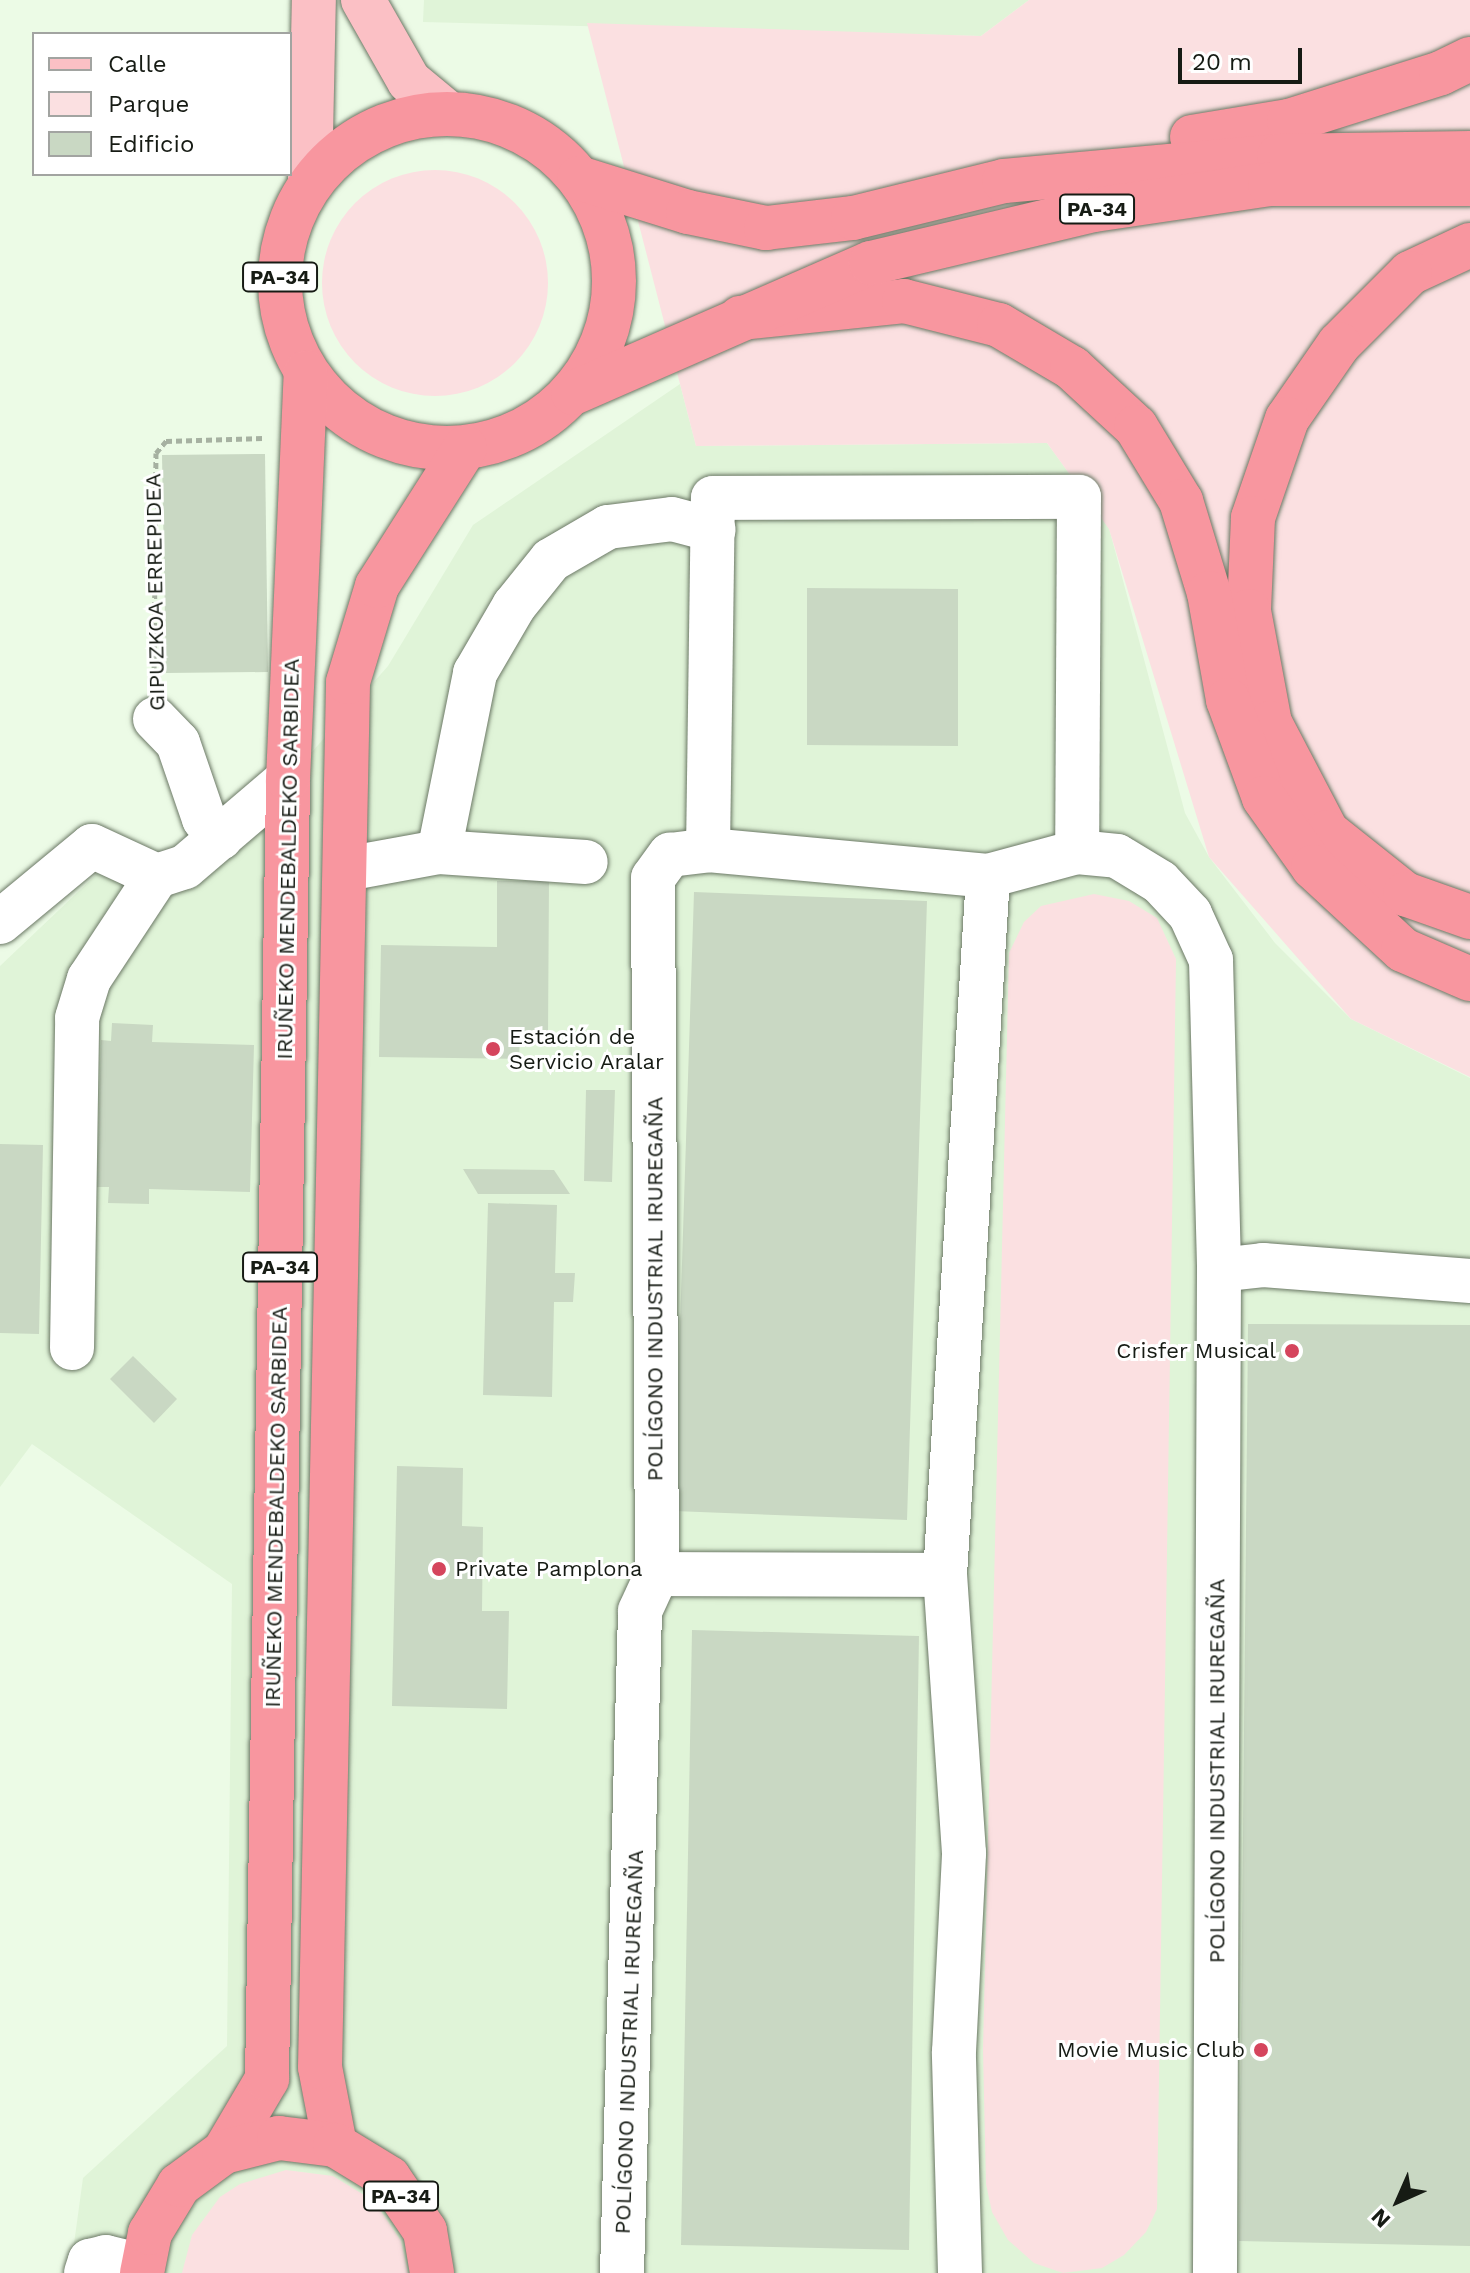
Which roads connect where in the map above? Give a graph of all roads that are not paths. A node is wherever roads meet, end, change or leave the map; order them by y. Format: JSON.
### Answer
{"nodes":[{"id":1,"x":314,"y":0,"type":"edge"},
{"id":2,"x":363,"y":0,"type":"edge"},
{"id":3,"x":1470,"y":59,"type":"edge"},
{"id":4,"x":444,"y":110,"type":"junction"},
{"id":5,"x":1470,"y":153,"type":"edge"},
{"id":6,"x":579,"y":178,"type":"junction"},
{"id":7,"x":1004,"y":181,"type":"junction"},
{"id":8,"x":310,"y":184,"type":"junction"},
{"id":9,"x":1470,"y":184,"type":"edge"},
{"id":10,"x":1470,"y":245,"type":"edge"},
{"id":11,"x":740,"y":318,"type":"junction"},
{"id":12,"x":306,"y":372,"type":"junction"},
{"id":13,"x":573,"y":393,"type":"junction"},
{"id":14,"x":465,"y":448,"type":"junction"},
{"id":15,"x":714,"y":530,"type":"junction"},
{"id":16,"x":155,"y":719,"type":"road end"},
{"id":17,"x":288,"y":779,"type":"junction"},
{"id":18,"x":221,"y":838,"type":"junction"},
{"id":19,"x":708,"y":850,"type":"junction"},
{"id":20,"x":439,"y":852,"type":"junction"},
{"id":21,"x":1077,"y":852,"type":"junction"},
{"id":22,"x":586,"y":862,"type":"dead end"},
{"id":23,"x":346,"y":869,"type":"junction"},
{"id":24,"x":157,"y":876,"type":"junction"},
{"id":25,"x":988,"y":876,"type":"junction"},
{"id":26,"x":1470,"y":917,"type":"edge"},
{"id":27,"x":0,"y":922,"type":"edge"},
{"id":28,"x":1470,"y":979,"type":"edge"},
{"id":29,"x":1219,"y":1270,"type":"junction"},
{"id":30,"x":1470,"y":1281,"type":"edge"},
{"id":31,"x":72,"y":1348,"type":"dead end"},
{"id":32,"x":657,"y":1574,"type":"junction"},
{"id":33,"x":945,"y":1575,"type":"junction"},
{"id":34,"x":335,"y":2145,"type":"junction"},
{"id":35,"x":224,"y":2152,"type":"junction"},
{"id":36,"x":142,"y":2269,"type":"edge"},
{"id":37,"x":86,"y":2273,"type":"edge"},
{"id":38,"x":432,"y":2273,"type":"edge"},
{"id":39,"x":622,"y":2273,"type":"edge"},
{"id":40,"x":960,"y":2273,"type":"edge"},
{"id":41,"x":1215,"y":2273,"type":"edge"}],
"edges":[{"from":1,"to":8,"type":"main road"},
{"from":2,"to":4,"type":"main road"},
{"from":3,"to":7,"type":"highway"},
{"from":4,"to":6,"type":"highway","number":"PA-34"},
{"from":4,"to":8,"type":"highway","number":"PA-34"},
{"from":5,"to":7,"type":"highway","number":"PA-34"},
{"from":6,"to":7,"type":"highway","number":"PA-34"},
{"from":6,"to":13,"type":"highway","number":"PA-34"},
{"from":8,"to":12,"type":"highway","number":"PA-34"},
{"from":9,"to":11,"type":"highway","number":"PA-34"},
{"from":10,"to":26,"type":"highway"},
{"from":11,"to":13,"type":"highway","number":"PA-34"},
{"from":11,"to":28,"type":"highway"},
{"from":12,"to":14,"type":"highway","number":"PA-34"},
{"from":12,"to":17,"type":"highway","name":"IRUÑEKO MENDEBALDEKO SARBIDEA","number":"PA-34"},
{"from":13,"to":14,"type":"highway","number":"PA-34"},
{"from":14,"to":23,"type":"highway","number":"PA-34"},
{"from":15,"to":19,"type":"street"},
{"from":15,"to":20,"type":"street"},
{"from":15,"to":21,"type":"street"},
{"from":16,"to":18,"type":"street","name":"GIPUZKOA ERREPIDEA"},
{"from":17,"to":18,"type":"street"},
{"from":17,"to":35,"type":"highway","name":"IRUÑEKO MENDEBALDEKO SARBIDEA","number":"PA-34"},
{"from":18,"to":24,"type":"street"},
{"from":19,"to":25,"type":"street","name":"POLÍGONO INDUSTRIAL IRUREGAÑA"},
{"from":19,"to":32,"type":"street","name":"POLÍGONO INDUSTRIAL IRUREGAÑA"},
{"from":20,"to":22,"type":"street"},
{"from":20,"to":23,"type":"street"},
{"from":21,"to":25,"type":"street","name":"POLÍGONO INDUSTRIAL IRUREGAÑA"},
{"from":21,"to":29,"type":"street","name":"POLÍGONO INDUSTRIAL IRUREGAÑA"},
{"from":23,"to":34,"type":"highway","number":"PA-34"},
{"from":24,"to":27,"type":"street"},
{"from":24,"to":31,"type":"street"},
{"from":25,"to":33,"type":"street"},
{"from":29,"to":30,"type":"street"},
{"from":29,"to":41,"type":"street","name":"POLÍGONO INDUSTRIAL IRUREGAÑA"},
{"from":32,"to":33,"type":"street"},
{"from":32,"to":39,"type":"street","name":"POLÍGONO INDUSTRIAL IRUREGAÑA"},
{"from":33,"to":40,"type":"street"},
{"from":34,"to":35,"type":"highway","number":"PA-34"},
{"from":34,"to":38,"type":"highway","number":"PA-34"},
{"from":35,"to":36,"type":"highway","number":"PA-34"},
{"from":36,"to":37,"type":"street"}]}
